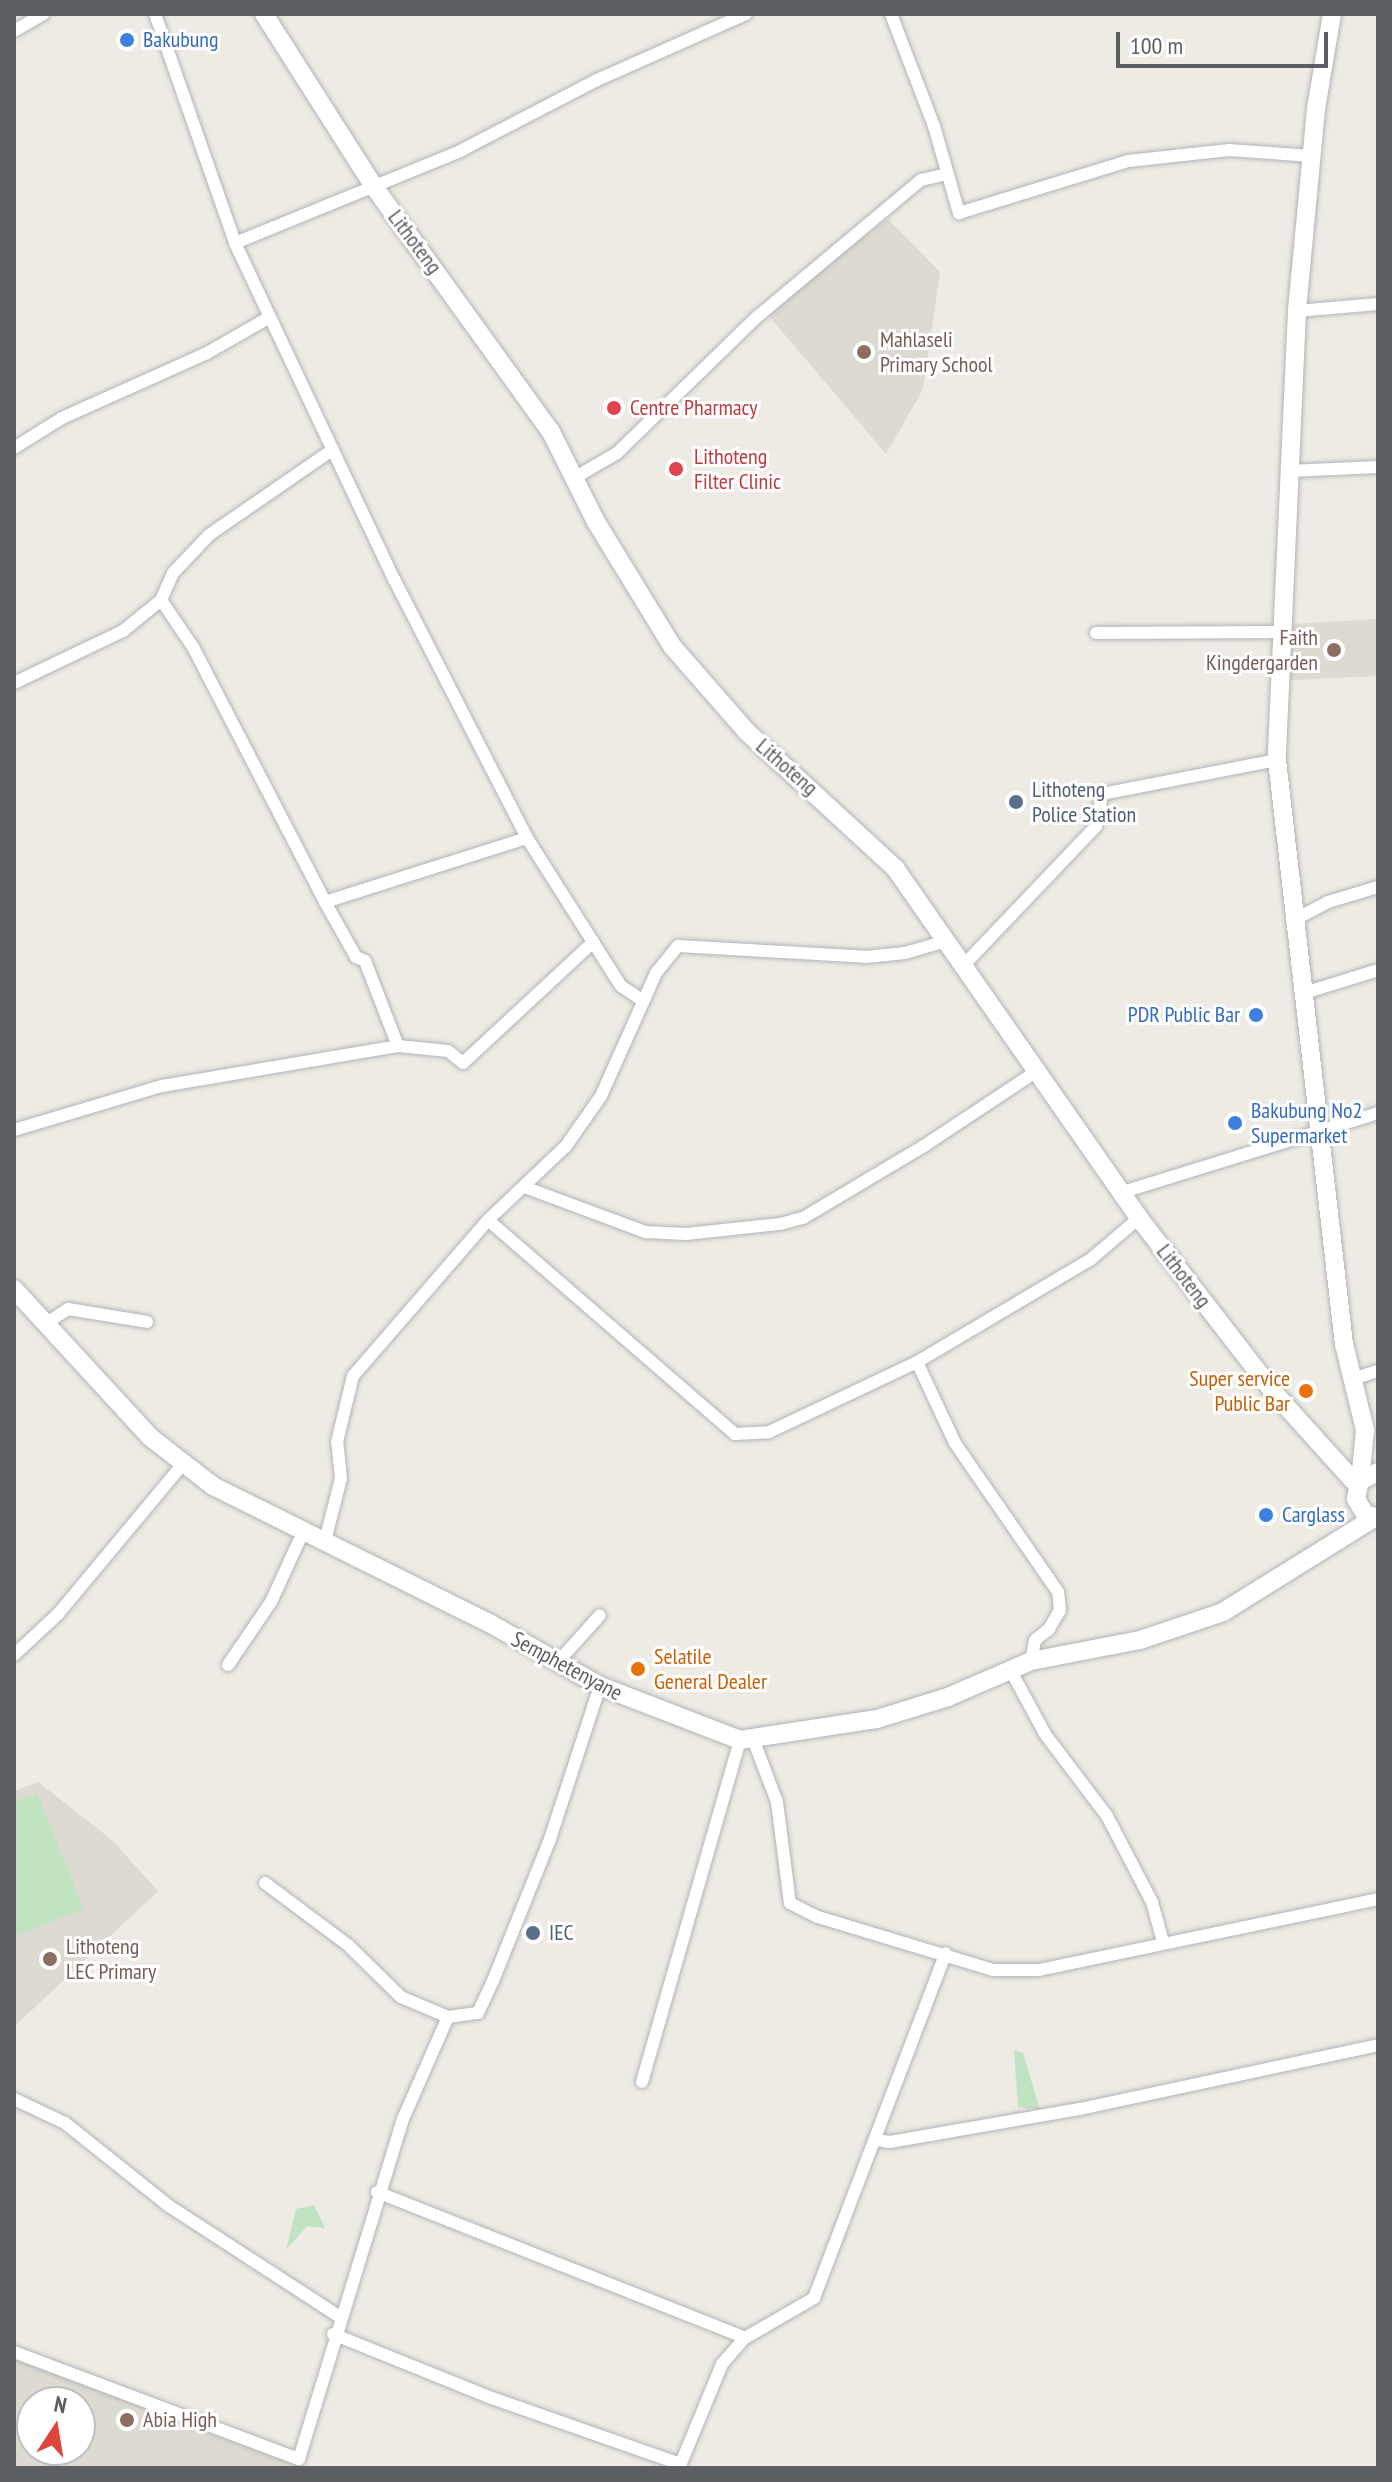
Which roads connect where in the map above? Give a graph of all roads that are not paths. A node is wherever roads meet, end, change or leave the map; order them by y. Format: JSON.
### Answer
{"nodes":[{"id":1,"x":44,"y":14,"type":"edge"},
{"id":2,"x":155,"y":14,"type":"edge"},
{"id":3,"x":264,"y":14,"type":"edge"},
{"id":4,"x":746,"y":14,"type":"edge"},
{"id":5,"x":891,"y":14,"type":"edge"},
{"id":6,"x":1332,"y":14,"type":"edge"},
{"id":7,"x":14,"y":31,"type":"edge"},
{"id":8,"x":1312,"y":156,"type":"junction"},
{"id":9,"x":947,"y":174,"type":"junction"},
{"id":10,"x":375,"y":188,"type":"junction"},
{"id":11,"x":235,"y":243,"type":"junction"},
{"id":12,"x":1378,"y":304,"type":"edge"},
{"id":13,"x":1297,"y":311,"type":"junction"},
{"id":14,"x":268,"y":318,"type":"junction"},
{"id":15,"x":14,"y":448,"type":"edge"},
{"id":16,"x":332,"y":450,"type":"junction"},
{"id":17,"x":1378,"y":467,"type":"edge"},
{"id":18,"x":1289,"y":471,"type":"junction"},
{"id":19,"x":576,"y":477,"type":"junction"},
{"id":20,"x":161,"y":600,"type":"junction"},
{"id":21,"x":1280,"y":632,"type":"junction"},
{"id":22,"x":1096,"y":633,"type":"dead end"},
{"id":23,"x":14,"y":683,"type":"edge"},
{"id":24,"x":1277,"y":760,"type":"junction"},
{"id":25,"x":527,"y":838,"type":"junction"},
{"id":26,"x":1378,"y":887,"type":"edge"},
{"id":27,"x":325,"y":902,"type":"junction"},
{"id":28,"x":1292,"y":921,"type":"junction"},
{"id":29,"x":946,"y":941,"type":"junction"},
{"id":30,"x":593,"y":942,"type":"junction"},
{"id":31,"x":961,"y":968,"type":"junction"},
{"id":32,"x":1378,"y":970,"type":"edge"},
{"id":33,"x":1301,"y":994,"type":"junction"},
{"id":34,"x":643,"y":1001,"type":"junction"},
{"id":35,"x":398,"y":1046,"type":"junction"},
{"id":36,"x":1037,"y":1071,"type":"junction"},
{"id":37,"x":1378,"y":1113,"type":"edge"},
{"id":38,"x":14,"y":1130,"type":"edge"},
{"id":39,"x":1320,"y":1132,"type":"junction"},
{"id":40,"x":527,"y":1188,"type":"junction"},
{"id":41,"x":1123,"y":1192,"type":"junction"},
{"id":42,"x":1139,"y":1218,"type":"junction"},
{"id":43,"x":488,"y":1220,"type":"junction"},
{"id":44,"x":14,"y":1289,"type":"edge"},
{"id":45,"x":48,"y":1322,"type":"junction"},
{"id":46,"x":147,"y":1322,"type":"dead end"},
{"id":47,"x":917,"y":1362,"type":"junction"},
{"id":48,"x":1378,"y":1371,"type":"edge"},
{"id":49,"x":1352,"y":1379,"type":"junction"},
{"id":50,"x":1365,"y":1430,"type":"junction"},
{"id":51,"x":1378,"y":1456,"type":"edge"},
{"id":52,"x":183,"y":1464,"type":"junction"},
{"id":53,"x":1378,"y":1472,"type":"edge"},
{"id":54,"x":1358,"y":1489,"type":"junction"},
{"id":55,"x":1377,"y":1518,"type":"edge"},
{"id":56,"x":303,"y":1532,"type":"junction"},
{"id":57,"x":325,"y":1541,"type":"junction"},
{"id":58,"x":1335,"y":1541,"type":"junction"},
{"id":59,"x":600,"y":1615,"type":"dead end"},
{"id":60,"x":14,"y":1655,"type":"edge"},
{"id":61,"x":1031,"y":1661,"type":"junction"},
{"id":62,"x":557,"y":1663,"type":"junction"},
{"id":63,"x":228,"y":1665,"type":"dead end"},
{"id":64,"x":1011,"y":1671,"type":"junction"},
{"id":65,"x":600,"y":1686,"type":"junction"},
{"id":66,"x":746,"y":1740,"type":"junction"},
{"id":67,"x":265,"y":1883,"type":"dead end"},
{"id":68,"x":1378,"y":1899,"type":"edge"},
{"id":69,"x":1163,"y":1942,"type":"junction"},
{"id":70,"x":946,"y":1953,"type":"junction"},
{"id":71,"x":448,"y":2017,"type":"junction"},
{"id":72,"x":1378,"y":2045,"type":"edge"},
{"id":73,"x":642,"y":2082,"type":"dead end"},
{"id":74,"x":14,"y":2099,"type":"edge"},
{"id":75,"x":877,"y":2140,"type":"junction"},
{"id":76,"x":377,"y":2192,"type":"junction"},
{"id":77,"x":340,"y":2317,"type":"junction"},
{"id":78,"x":333,"y":2334,"type":"junction"},
{"id":79,"x":745,"y":2338,"type":"junction"},
{"id":80,"x":14,"y":2352,"type":"edge"},
{"id":81,"x":680,"y":2466,"type":"edge"}],
"edges":[{"from":1,"to":7,"type":"street"},
{"from":2,"to":11,"type":"street"},
{"from":3,"to":10,"type":"main road","name":"Lithoteng"},
{"from":4,"to":10,"type":"street"},
{"from":5,"to":9,"type":"street"},
{"from":6,"to":8,"type":"main road"},
{"from":8,"to":9,"type":"street"},
{"from":8,"to":13,"type":"main road"},
{"from":9,"to":19,"type":"street"},
{"from":10,"to":11,"type":"street"},
{"from":10,"to":19,"type":"main road","name":"Lithoteng"},
{"from":11,"to":14,"type":"street"},
{"from":12,"to":13,"type":"street"},
{"from":13,"to":18,"type":"main road"},
{"from":14,"to":15,"type":"street"},
{"from":14,"to":16,"type":"street"},
{"from":16,"to":20,"type":"street"},
{"from":16,"to":25,"type":"street"},
{"from":17,"to":18,"type":"street"},
{"from":18,"to":21,"type":"main road"},
{"from":19,"to":29,"type":"main road","name":"Lithoteng"},
{"from":20,"to":23,"type":"street"},
{"from":20,"to":27,"type":"street"},
{"from":21,"to":22,"type":"street"},
{"from":21,"to":24,"type":"main road"},
{"from":24,"to":28,"type":"main road"},
{"from":24,"to":31,"type":"street"},
{"from":25,"to":27,"type":"street"},
{"from":25,"to":30,"type":"street"},
{"from":26,"to":28,"type":"street"},
{"from":27,"to":35,"type":"street"},
{"from":28,"to":33,"type":"main road"},
{"from":29,"to":31,"type":"main road","name":"Lithoteng"},
{"from":29,"to":34,"type":"street"},
{"from":30,"to":34,"type":"street"},
{"from":30,"to":35,"type":"street"},
{"from":31,"to":36,"type":"main road","name":"Lithoteng"},
{"from":32,"to":33,"type":"street"},
{"from":33,"to":39,"type":"main road"},
{"from":34,"to":40,"type":"street"},
{"from":35,"to":38,"type":"street"},
{"from":36,"to":40,"type":"street"},
{"from":36,"to":41,"type":"main road","name":"Lithoteng"},
{"from":37,"to":39,"type":"street"},
{"from":39,"to":41,"type":"street"},
{"from":39,"to":49,"type":"main road"},
{"from":40,"to":43,"type":"street"},
{"from":41,"to":42,"type":"main road","name":"Lithoteng"},
{"from":42,"to":47,"type":"street"},
{"from":42,"to":54,"type":"main road","name":"Lithoteng"},
{"from":43,"to":47,"type":"street"},
{"from":43,"to":57,"type":"street"},
{"from":44,"to":45,"type":"main road","name":"Semphetenyane"},
{"from":45,"to":46,"type":"street"},
{"from":45,"to":52,"type":"main road","name":"Semphetenyane"},
{"from":47,"to":61,"type":"street"},
{"from":48,"to":49,"type":"street"},
{"from":49,"to":50,"type":"main road"},
{"from":50,"to":51,"type":"main road"},
{"from":50,"to":54,"type":"main road"},
{"from":52,"to":56,"type":"main road","name":"Semphetenyane"},
{"from":52,"to":60,"type":"street"},
{"from":53,"to":54,"type":"main road"},
{"from":54,"to":55,"type":"main road","name":"Lithoteng"},
{"from":54,"to":58,"type":"main road"},
{"from":55,"to":58,"type":"main road"},
{"from":56,"to":57,"type":"main road","name":"Semphetenyane"},
{"from":56,"to":63,"type":"street"},
{"from":57,"to":62,"type":"main road","name":"Semphetenyane"},
{"from":58,"to":61,"type":"main road"},
{"from":59,"to":62,"type":"street"},
{"from":61,"to":64,"type":"main road"},
{"from":62,"to":65,"type":"main road","name":"Semphetenyane"},
{"from":64,"to":66,"type":"main road"},
{"from":64,"to":69,"type":"street"},
{"from":65,"to":66,"type":"main road","name":"Semphetenyane"},
{"from":65,"to":71,"type":"street"},
{"from":66,"to":70,"type":"street"},
{"from":66,"to":73,"type":"street"},
{"from":67,"to":71,"type":"street"},
{"from":68,"to":69,"type":"street"},
{"from":69,"to":70,"type":"street"},
{"from":70,"to":75,"type":"street"},
{"from":71,"to":76,"type":"street"},
{"from":72,"to":75,"type":"street"},
{"from":74,"to":77,"type":"street"},
{"from":75,"to":79,"type":"street"},
{"from":76,"to":77,"type":"street"},
{"from":76,"to":79,"type":"street"},
{"from":77,"to":78,"type":"street"},
{"from":78,"to":80,"type":"street"},
{"from":78,"to":81,"type":"street"},
{"from":79,"to":81,"type":"street"}]}
